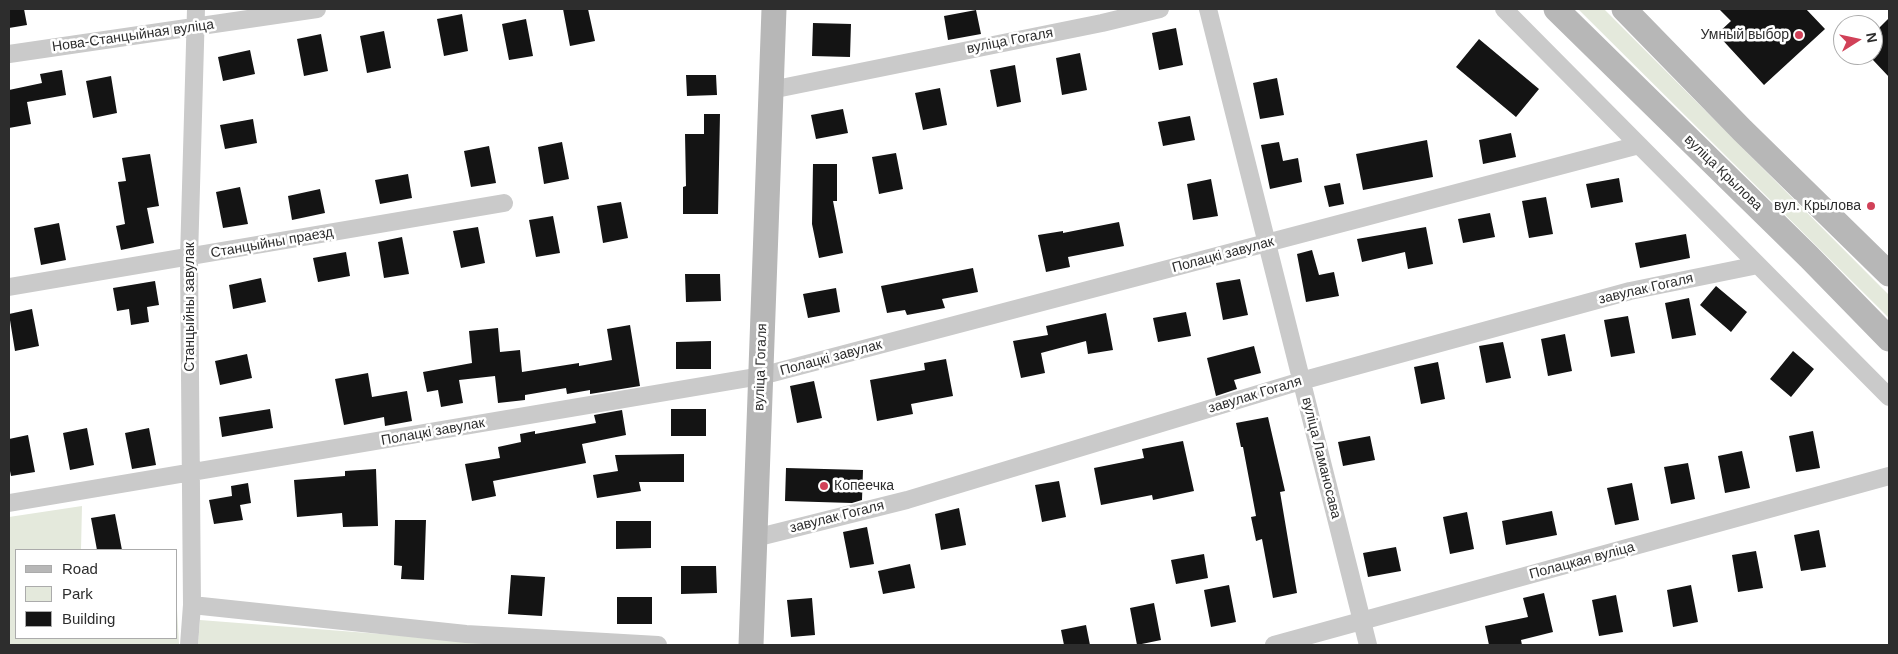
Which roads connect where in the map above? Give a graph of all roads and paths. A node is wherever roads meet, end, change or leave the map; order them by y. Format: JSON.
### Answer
{"nodes":[{"id":1,"x":196,"y":9,"type":"edge"},
{"id":2,"x":316,"y":9,"type":"edge"},
{"id":3,"x":774,"y":9,"type":"edge"},
{"id":4,"x":1160,"y":9,"type":"edge"},
{"id":5,"x":1208,"y":9,"type":"edge"},
{"id":6,"x":1504,"y":9,"type":"edge"},
{"id":7,"x":1556,"y":9,"type":"edge"},
{"id":8,"x":1624,"y":9,"type":"edge"},
{"id":9,"x":196,"y":27,"type":"junction"},
{"id":10,"x":9,"y":54,"type":"edge"},
{"id":11,"x":772,"y":90,"type":"junction"},
{"id":12,"x":1639,"y":144,"type":"junction"},
{"id":13,"x":504,"y":203,"type":"dead end"},
{"id":14,"x":1267,"y":243,"type":"junction"},
{"id":15,"x":189,"y":258,"type":"junction"},
{"id":16,"x":1758,"y":265,"type":"junction"},
{"id":17,"x":1889,"y":274,"type":"edge"},
{"id":18,"x":9,"y":288,"type":"edge"},
{"id":19,"x":1889,"y":339,"type":"edge"},
{"id":20,"x":761,"y":376,"type":"junction"},
{"id":21,"x":1301,"y":381,"type":"junction"},
{"id":22,"x":1889,"y":397,"type":"edge"},
{"id":23,"x":191,"y":473,"type":"junction"},
{"id":24,"x":1889,"y":476,"type":"edge"},
{"id":25,"x":9,"y":503,"type":"edge"},
{"id":26,"x":755,"y":538,"type":"junction"},
{"id":27,"x":192,"y":605,"type":"junction"},
{"id":28,"x":1362,"y":622,"type":"junction"},
{"id":29,"x":188,"y":645,"type":"edge"},
{"id":30,"x":658,"y":645,"type":"edge"},
{"id":31,"x":751,"y":645,"type":"edge"},
{"id":32,"x":1274,"y":645,"type":"edge"},
{"id":33,"x":1368,"y":645,"type":"edge"}],
"edges":[{"from":1,"to":9,"type":"street","name":"Станцыйны завулак"},
{"from":2,"to":9,"type":"street","name":"Нова-Станцыйная вуліца"},
{"from":3,"to":11,"type":"main road","name":"вуліца Гогаля"},
{"from":4,"to":11,"type":"street","name":"вуліца Гогаля"},
{"from":5,"to":14,"type":"street","name":"вуліца Ламаносава"},
{"from":6,"to":12,"type":"street"},
{"from":7,"to":19,"type":"main road","name":"вуліца Крылова"},
{"from":8,"to":17,"type":"main road"},
{"from":9,"to":10,"type":"street","name":"Нова-Станцыйная вуліца"},
{"from":9,"to":15,"type":"street","name":"Станцыйны завулак"},
{"from":11,"to":20,"type":"main road","name":"вуліца Гогаля"},
{"from":12,"to":14,"type":"street","name":"Полацкі завулак"},
{"from":12,"to":16,"type":"street"},
{"from":13,"to":15,"type":"street","name":"Станцыйны праезд"},
{"from":14,"to":20,"type":"street","name":"Полацкі завулак"},
{"from":14,"to":21,"type":"street","name":"вуліца Ламаносава"},
{"from":15,"to":18,"type":"street","name":"Станцыйны праезд"},
{"from":15,"to":23,"type":"street","name":"Станцыйны завулак"},
{"from":16,"to":21,"type":"street","name":"завулак Гогаля"},
{"from":16,"to":22,"type":"street"},
{"from":20,"to":23,"type":"street","name":"Полацкі завулак"},
{"from":20,"to":26,"type":"main road","name":"вуліца Гогаля"},
{"from":21,"to":26,"type":"street","name":"завулак Гогаля"},
{"from":21,"to":28,"type":"street","name":"вуліца Ламаносава"},
{"from":23,"to":25,"type":"street","name":"Полацкі завулак"},
{"from":23,"to":27,"type":"street","name":"Станцыйны завулак"},
{"from":24,"to":28,"type":"street","name":"Полацкая вуліца"},
{"from":26,"to":31,"type":"main road","name":"вуліца Гогаля"},
{"from":27,"to":29,"type":"street","name":"Станцыйны завулак"},
{"from":27,"to":30,"type":"street"},
{"from":28,"to":32,"type":"street","name":"Полацкая вуліца"},
{"from":28,"to":33,"type":"street","name":"вуліца Ламаносава"}]}
